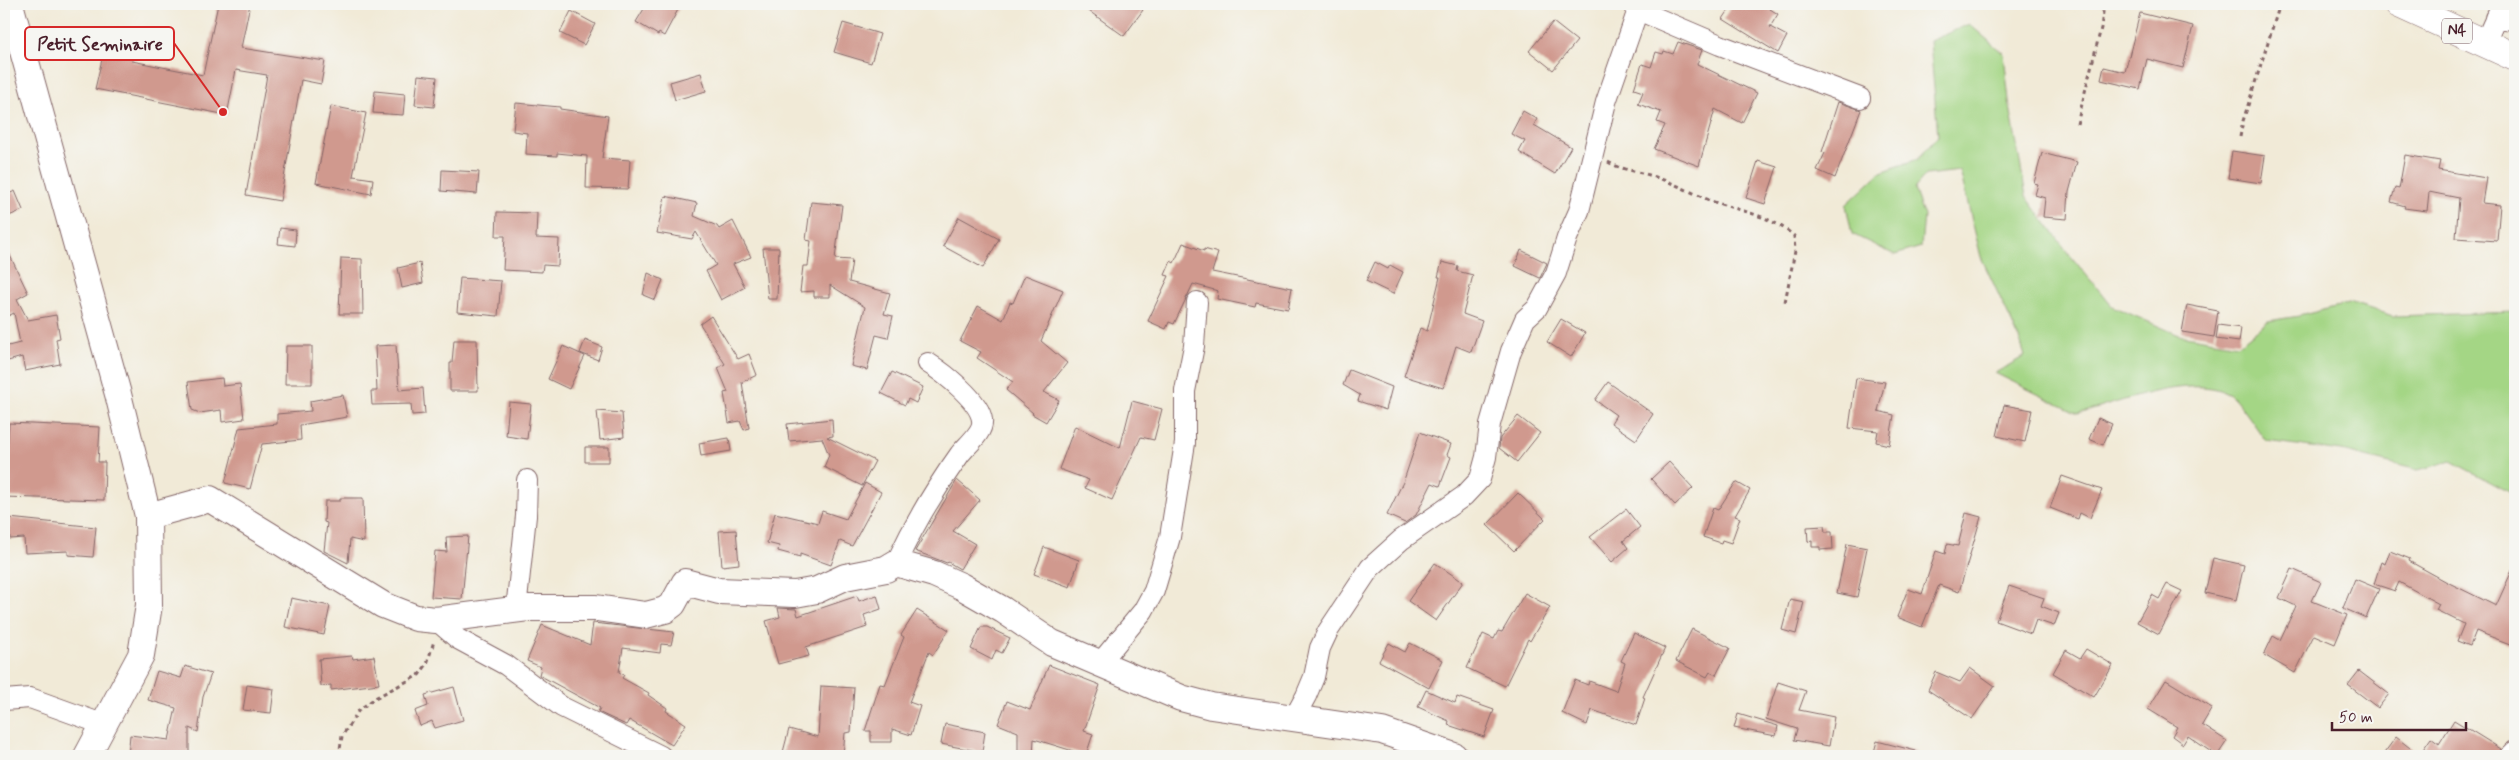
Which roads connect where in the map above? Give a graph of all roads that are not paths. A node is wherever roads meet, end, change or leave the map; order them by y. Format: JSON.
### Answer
{"nodes":[{"id":1,"x":10,"y":4,"type":"edge"},
{"id":2,"x":2399,"y":4,"type":"edge"},
{"id":3,"x":1639,"y":7,"type":"edge"},
{"id":4,"x":2498,"y":11,"type":"edge"},
{"id":5,"x":2515,"y":20,"type":"edge"},
{"id":6,"x":2484,"y":44,"type":"junction"},
{"id":7,"x":2515,"y":57,"type":"edge"},
{"id":8,"x":1860,"y":98,"type":"dead end"},
{"id":9,"x":1197,"y":302,"type":"dead end"},
{"id":10,"x":928,"y":363,"type":"dead end"},
{"id":11,"x":527,"y":480,"type":"dead end"},
{"id":12,"x":148,"y":516,"type":"junction"},
{"id":13,"x":896,"y":563,"type":"junction"},
{"id":14,"x":516,"y":610,"type":"junction"},
{"id":15,"x":436,"y":620,"type":"junction"},
{"id":16,"x":1096,"y":664,"type":"junction"},
{"id":17,"x":4,"y":700,"type":"edge"},
{"id":18,"x":1294,"y":718,"type":"junction"},
{"id":19,"x":102,"y":724,"type":"junction"},
{"id":20,"x":2515,"y":751,"type":"edge"},
{"id":21,"x":87,"y":756,"type":"edge"},
{"id":22,"x":661,"y":756,"type":"edge"},
{"id":23,"x":1454,"y":756,"type":"edge"},
{"id":24,"x":2510,"y":756,"type":"edge"}],
"edges":[{"from":1,"to":12,"type":"street"},
{"from":2,"to":6,"type":"highway","number":"N4"},
{"from":3,"to":8,"type":"street"},
{"from":3,"to":18,"type":"street"},
{"from":4,"to":5,"type":"street"},
{"from":4,"to":6,"type":"street"},
{"from":6,"to":7,"type":"highway","number":"N4"},
{"from":9,"to":16,"type":"street"},
{"from":10,"to":13,"type":"street"},
{"from":11,"to":14,"type":"street"},
{"from":12,"to":15,"type":"street"},
{"from":12,"to":19,"type":"street"},
{"from":13,"to":14,"type":"street"},
{"from":13,"to":16,"type":"street"},
{"from":14,"to":15,"type":"street"},
{"from":15,"to":22,"type":"street"},
{"from":16,"to":18,"type":"street"},
{"from":17,"to":19,"type":"street"},
{"from":18,"to":23,"type":"street"},
{"from":19,"to":21,"type":"street"},
{"from":20,"to":24,"type":"street"}]}
